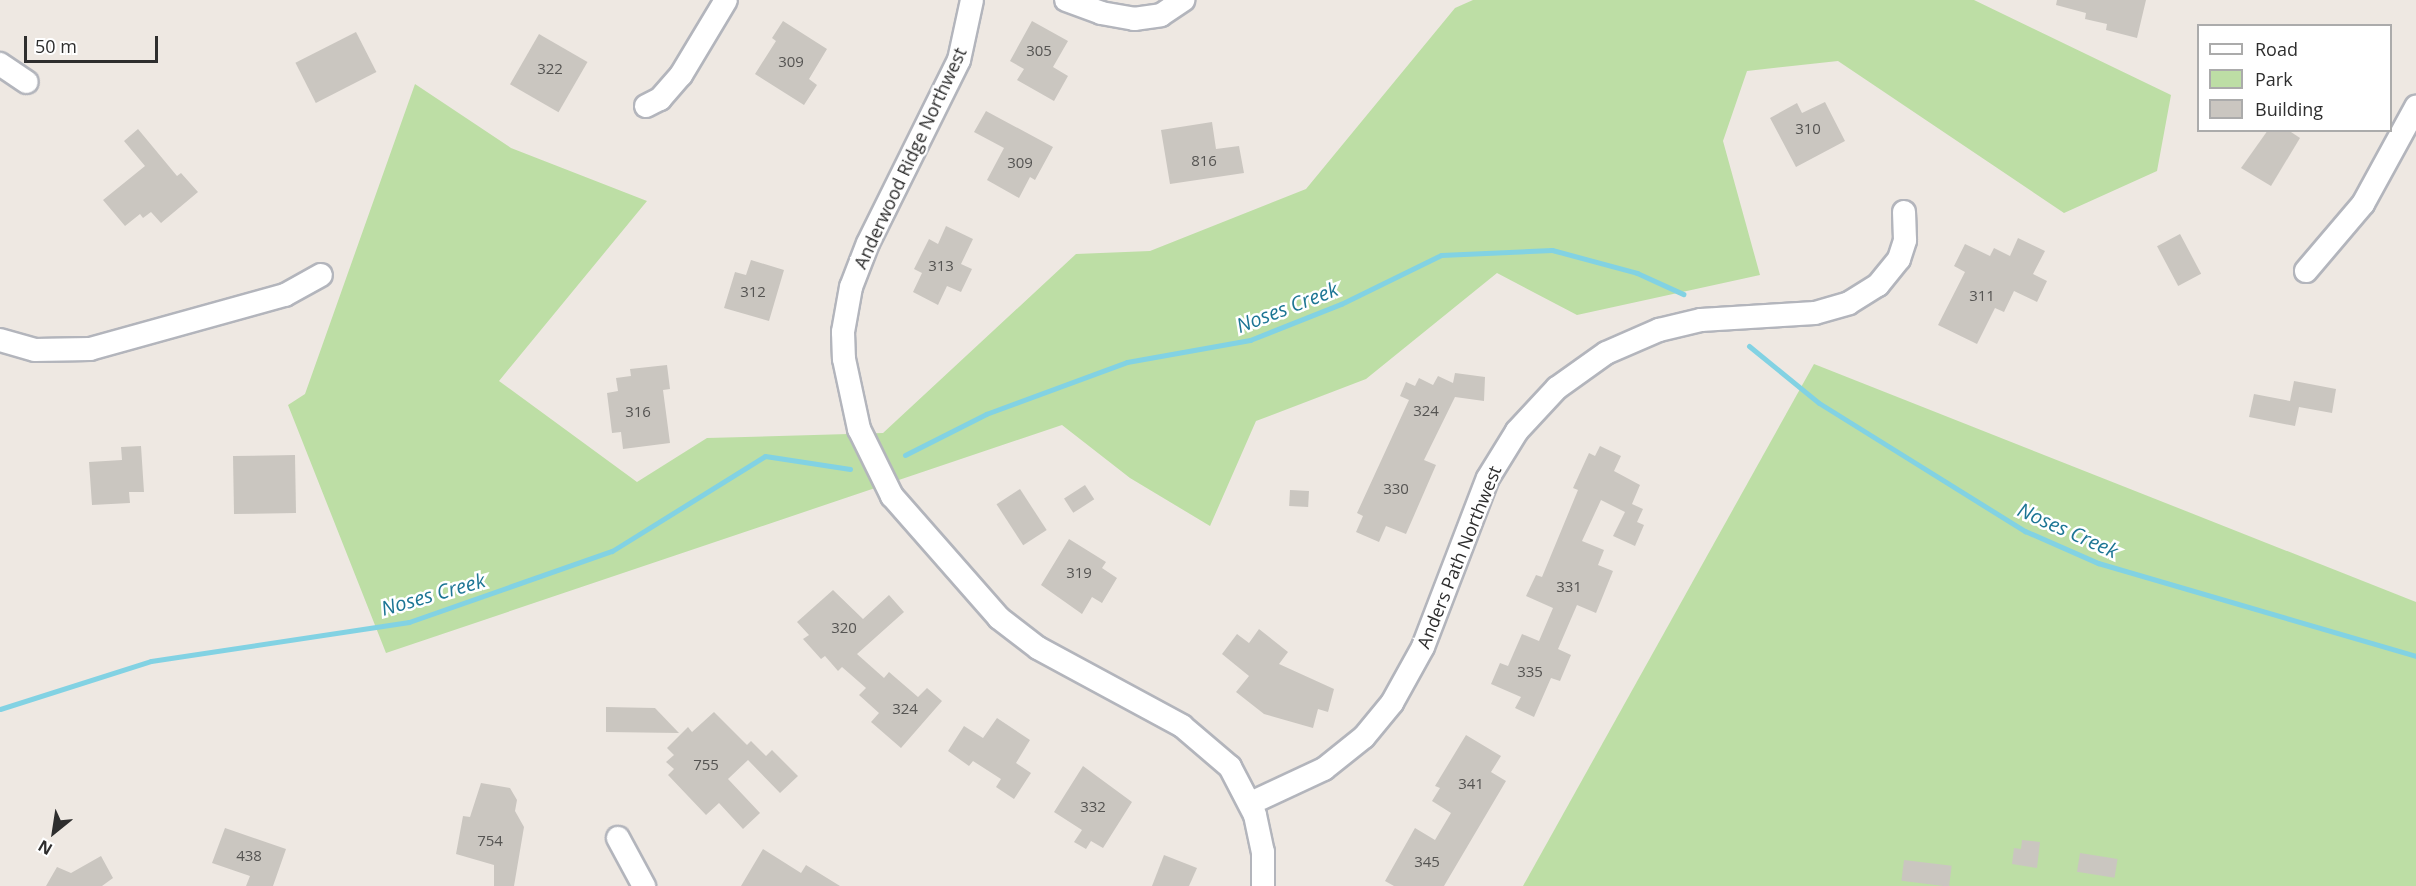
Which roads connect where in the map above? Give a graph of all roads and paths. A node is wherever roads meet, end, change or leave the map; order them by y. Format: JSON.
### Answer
{"nodes":[{"id":1,"x":726,"y":0,"type":"edge"},
{"id":2,"x":972,"y":0,"type":"edge"},
{"id":3,"x":1066,"y":0,"type":"edge"},
{"id":4,"x":1183,"y":0,"type":"edge"},
{"id":5,"x":0,"y":64,"type":"edge"},
{"id":6,"x":27,"y":82,"type":"dead end"},
{"id":7,"x":646,"y":106,"type":"dead end"},
{"id":8,"x":2416,"y":107,"type":"edge"},
{"id":9,"x":1904,"y":212,"type":"dead end"},
{"id":10,"x":2306,"y":271,"type":"dead end"},
{"id":11,"x":321,"y":275,"type":"dead end"},
{"id":12,"x":0,"y":340,"type":"edge"},
{"id":13,"x":1251,"y":803,"type":"junction"},
{"id":14,"x":618,"y":838,"type":"dead end"},
{"id":15,"x":644,"y":886,"type":"edge"},
{"id":16,"x":1263,"y":886,"type":"edge"}],
"edges":[{"from":1,"to":7,"type":"street"},
{"from":2,"to":13,"type":"street","name":"Anderwood Ridge Northwest"},
{"from":3,"to":4,"type":"street"},
{"from":5,"to":6,"type":"street"},
{"from":8,"to":10,"type":"street"},
{"from":9,"to":13,"type":"street","name":"Anders Path Northwest"},
{"from":11,"to":12,"type":"street"},
{"from":13,"to":16,"type":"street","name":"Anderwood Ridge Northwest"},
{"from":14,"to":15,"type":"street"}]}
